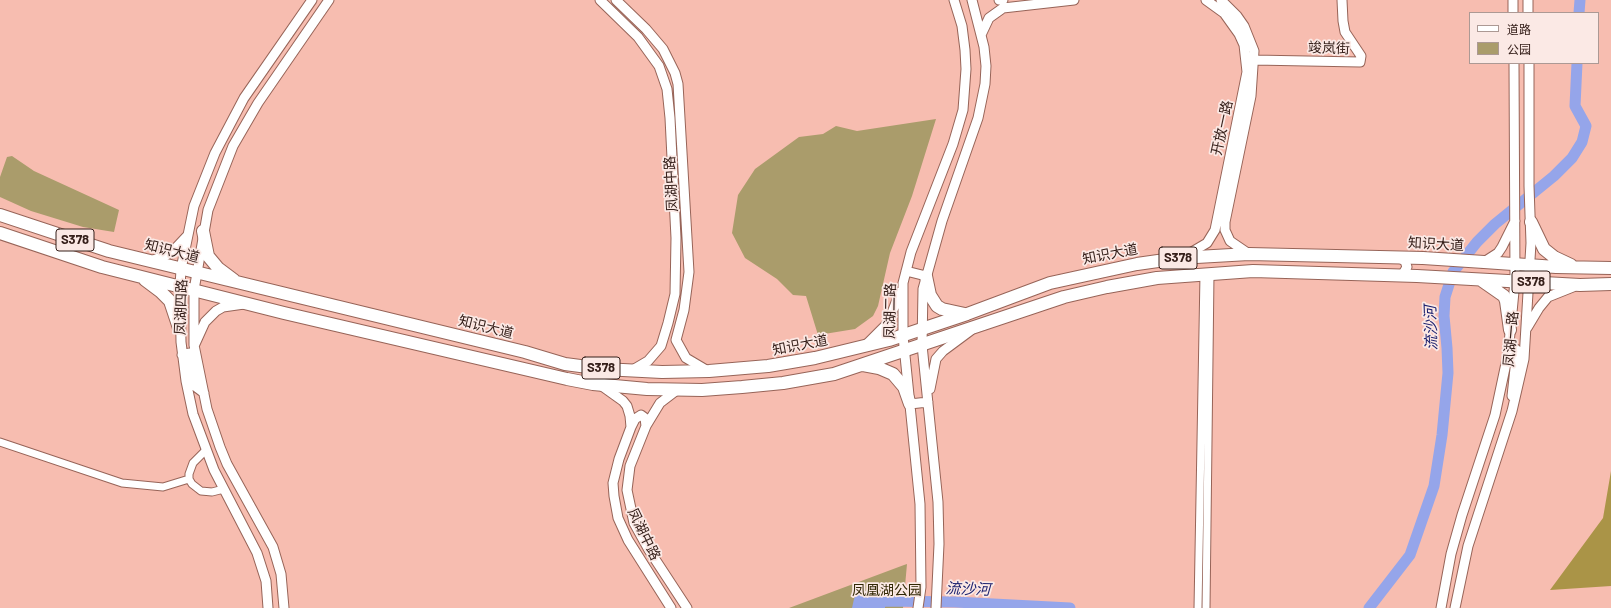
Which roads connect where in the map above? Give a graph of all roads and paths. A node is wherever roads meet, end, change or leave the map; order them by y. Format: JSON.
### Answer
{"nodes":[{"id":1,"x":312,"y":0,"type":"edge"},
{"id":2,"x":329,"y":0,"type":"edge"},
{"id":3,"x":600,"y":0,"type":"edge"},
{"id":4,"x":616,"y":0,"type":"edge"},
{"id":5,"x":954,"y":0,"type":"edge"},
{"id":6,"x":972,"y":0,"type":"edge"},
{"id":7,"x":999,"y":0,"type":"edge"},
{"id":8,"x":1002,"y":0,"type":"edge"},
{"id":9,"x":1074,"y":0,"type":"edge"},
{"id":10,"x":1206,"y":0,"type":"edge"},
{"id":11,"x":1220,"y":0,"type":"edge"},
{"id":12,"x":1342,"y":0,"type":"edge"},
{"id":13,"x":1513,"y":0,"type":"edge"},
{"id":14,"x":1528,"y":0,"type":"edge"},
{"id":15,"x":1513,"y":12,"type":"edge"},
{"id":16,"x":1528,"y":12,"type":"edge"},
{"id":17,"x":981,"y":35,"type":"junction"},
{"id":18,"x":1254,"y":60,"type":"junction"},
{"id":19,"x":1514,"y":64,"type":"edge"},
{"id":20,"x":1529,"y":64,"type":"edge"},
{"id":21,"x":194,"y":206,"type":"junction"},
{"id":22,"x":208,"y":210,"type":"junction"},
{"id":23,"x":0,"y":215,"type":"edge"},
{"id":24,"x":1515,"y":220,"type":"junction"},
{"id":25,"x":1531,"y":222,"type":"junction"},
{"id":26,"x":190,"y":225,"type":"junction"},
{"id":27,"x":203,"y":231,"type":"junction"},
{"id":28,"x":0,"y":233,"type":"edge"},
{"id":29,"x":123,"y":254,"type":"junction"},
{"id":30,"x":1250,"y":254,"type":"junction"},
{"id":31,"x":1398,"y":257,"type":"junction"},
{"id":32,"x":1179,"y":258,"type":"junction"},
{"id":33,"x":151,"y":261,"type":"junction"},
{"id":34,"x":1484,"y":262,"type":"junction"},
{"id":35,"x":1516,"y":264,"type":"junction"},
{"id":36,"x":1530,"y":265,"type":"junction"},
{"id":37,"x":1576,"y":267,"type":"junction"},
{"id":38,"x":1611,"y":268,"type":"edge"},
{"id":39,"x":181,"y":269,"type":"junction"},
{"id":40,"x":119,"y":271,"type":"junction"},
{"id":41,"x":906,"y":271,"type":"junction"},
{"id":42,"x":197,"y":273,"type":"junction"},
{"id":43,"x":1207,"y":274,"type":"junction"},
{"id":44,"x":139,"y":276,"type":"junction"},
{"id":45,"x":926,"y":276,"type":"junction"},
{"id":46,"x":1397,"y":276,"type":"junction"},
{"id":47,"x":1479,"y":280,"type":"junction"},
{"id":48,"x":1515,"y":281,"type":"junction"},
{"id":49,"x":1529,"y":282,"type":"junction"},
{"id":50,"x":903,"y":283,"type":"junction"},
{"id":51,"x":238,"y":284,"type":"junction"},
{"id":52,"x":1611,"y":284,"type":"edge"},
{"id":53,"x":1580,"y":285,"type":"junction"},
{"id":54,"x":180,"y":287,"type":"junction"},
{"id":55,"x":260,"y":288,"type":"junction"},
{"id":56,"x":194,"y":290,"type":"junction"},
{"id":57,"x":252,"y":304,"type":"junction"},
{"id":58,"x":966,"y":314,"type":"junction"},
{"id":59,"x":976,"y":326,"type":"junction"},
{"id":60,"x":179,"y":328,"type":"junction"},
{"id":61,"x":922,"y":329,"type":"junction"},
{"id":62,"x":1526,"y":329,"type":"junction"},
{"id":63,"x":1510,"y":330,"type":"junction"},
{"id":64,"x":903,"y":336,"type":"junction"},
{"id":65,"x":663,"y":338,"type":"junction"},
{"id":66,"x":676,"y":340,"type":"junction"},
{"id":67,"x":194,"y":345,"type":"junction"},
{"id":68,"x":922,"y":345,"type":"junction"},
{"id":69,"x":866,"y":346,"type":"junction"},
{"id":70,"x":904,"y":351,"type":"junction"},
{"id":71,"x":1508,"y":354,"type":"junction"},
{"id":72,"x":182,"y":355,"type":"junction"},
{"id":73,"x":863,"y":365,"type":"junction"},
{"id":74,"x":631,"y":370,"type":"junction"},
{"id":75,"x":709,"y":371,"type":"junction"},
{"id":76,"x":601,"y":385,"type":"junction"},
{"id":77,"x":677,"y":390,"type":"junction"},
{"id":78,"x":204,"y":393,"type":"junction"},
{"id":79,"x":928,"y":402,"type":"junction"},
{"id":80,"x":910,"y":404,"type":"junction"},
{"id":81,"x":1512,"y":411,"type":"junction"},
{"id":82,"x":646,"y":426,"type":"junction"},
{"id":83,"x":631,"y":427,"type":"junction"},
{"id":84,"x":0,"y":442,"type":"edge"},
{"id":85,"x":206,"y":450,"type":"junction"},
{"id":86,"x":190,"y":479,"type":"junction"},
{"id":87,"x":224,"y":488,"type":"junction"},
{"id":88,"x":268,"y":608,"type":"edge"},
{"id":89,"x":284,"y":608,"type":"edge"},
{"id":90,"x":671,"y":608,"type":"edge"},
{"id":91,"x":687,"y":608,"type":"edge"},
{"id":92,"x":918,"y":608,"type":"edge"},
{"id":93,"x":936,"y":608,"type":"edge"},
{"id":94,"x":1198,"y":608,"type":"edge"},
{"id":95,"x":1206,"y":608,"type":"edge"},
{"id":96,"x":1441,"y":608,"type":"edge"},
{"id":97,"x":1455,"y":608,"type":"edge"}],
"edges":[{"from":1,"to":21,"type":"street","name":"凤湖四路"},
{"from":2,"to":22,"type":"street","name":"凤湖四路"},
{"from":3,"to":65,"type":"street","name":"凤湖中路"},
{"from":4,"to":66,"type":"street","name":"凤湖中路"},
{"from":5,"to":41,"type":"street","name":"凤湖二路"},
{"from":6,"to":17,"type":"street"},
{"from":7,"to":8,"type":"street"},
{"from":9,"to":17,"type":"street"},
{"from":10,"to":32,"type":"street","name":"开放一路"},
{"from":11,"to":18,"type":"street","name":"开放一路"},
{"from":12,"to":18,"type":"street","name":"竣岚街"},
{"from":13,"to":15,"type":"street"},
{"from":14,"to":16,"type":"street"},
{"from":17,"to":45,"type":"street"},
{"from":18,"to":30,"type":"street","name":"开放一路"},
{"from":19,"to":24,"type":"street","name":"凤湖一路"},
{"from":20,"to":25,"type":"street","name":"凤湖一路"},
{"from":21,"to":22,"type":"street"},
{"from":21,"to":26,"type":"street","name":"凤湖四路"},
{"from":22,"to":27,"type":"street","name":"凤湖四路"},
{"from":23,"to":29,"type":"main road","name":"知识大道","number":"S378"},
{"from":24,"to":34,"type":"street"},
{"from":24,"to":35,"type":"street","name":"凤湖一路"},
{"from":25,"to":36,"type":"street","name":"凤湖一路"},
{"from":25,"to":37,"type":"main road"},
{"from":26,"to":33,"type":"street"},
{"from":26,"to":39,"type":"street","name":"凤湖四路"},
{"from":27,"to":42,"type":"street","name":"凤湖四路"},
{"from":27,"to":51,"type":"main road"},
{"from":28,"to":40,"type":"main road","number":"S378"},
{"from":29,"to":33,"type":"main road","name":"知识大道","number":"S378"},
{"from":29,"to":40,"type":"main road"},
{"from":30,"to":31,"type":"main road","name":"知识大道","number":"S378"},
{"from":30,"to":32,"type":"main road","name":"知识大道","number":"S378"},
{"from":31,"to":34,"type":"main road","name":"知识大道","number":"S378","bridge":true},
{"from":31,"to":46,"type":"street"},
{"from":32,"to":58,"type":"main road","name":"知识大道","number":"S378"},
{"from":33,"to":39,"type":"main road","name":"知识大道","number":"S378"},
{"from":34,"to":35,"type":"main road","name":"知识大道","number":"S378"},
{"from":35,"to":36,"type":"main road","name":"知识大道","number":"S378"},
{"from":35,"to":48,"type":"street","name":"凤湖一路"},
{"from":36,"to":37,"type":"main road","name":"知识大道","number":"S378"},
{"from":36,"to":49,"type":"street","name":"凤湖一路"},
{"from":37,"to":38,"type":"main road","name":"知识大道","number":"S378"},
{"from":39,"to":42,"type":"main road","name":"知识大道","number":"S378"},
{"from":39,"to":54,"type":"street","name":"凤湖四路"},
{"from":40,"to":44,"type":"main road","number":"S378"},
{"from":41,"to":45,"type":"street"},
{"from":41,"to":50,"type":"street","name":"凤湖二路"},
{"from":42,"to":51,"type":"main road","name":"知识大道","number":"S378"},
{"from":42,"to":56,"type":"street","name":"凤湖四路"},
{"from":43,"to":46,"type":"main road","number":"S378"},
{"from":43,"to":59,"type":"main road","number":"S378"},
{"from":43,"to":94,"type":"street"},
{"from":43,"to":95,"type":"street"},
{"from":44,"to":54,"type":"main road","number":"S378"},
{"from":44,"to":60,"type":"main road"},
{"from":45,"to":58,"type":"main road"},
{"from":45,"to":61,"type":"street"},
{"from":46,"to":47,"type":"main road","number":"S378"},
{"from":47,"to":48,"type":"main road","number":"S378"},
{"from":47,"to":63,"type":"main road"},
{"from":48,"to":49,"type":"main road","number":"S378"},
{"from":48,"to":63,"type":"street","name":"凤湖一路"},
{"from":49,"to":53,"type":"main road","number":"S378"},
{"from":49,"to":62,"type":"street","name":"凤湖一路"},
{"from":50,"to":64,"type":"street","name":"凤湖二路"},
{"from":50,"to":69,"type":"street"},
{"from":51,"to":55,"type":"main road","name":"知识大道","number":"S378"},
{"from":52,"to":53,"type":"main road","number":"S378"},
{"from":53,"to":62,"type":"street"},
{"from":54,"to":56,"type":"main road","number":"S378"},
{"from":54,"to":60,"type":"street","name":"凤湖四路"},
{"from":55,"to":57,"type":"main road"},
{"from":55,"to":74,"type":"main road","name":"知识大道","number":"S378"},
{"from":56,"to":57,"type":"main road","number":"S378"},
{"from":56,"to":67,"type":"street","name":"凤湖四路"},
{"from":57,"to":67,"type":"street"},
{"from":57,"to":76,"type":"main road","number":"S378"},
{"from":58,"to":61,"type":"main road","name":"知识大道","number":"S378"},
{"from":59,"to":68,"type":"main road","number":"S378"},
{"from":59,"to":79,"type":"street"},
{"from":60,"to":72,"type":"street","name":"凤湖四路"},
{"from":61,"to":64,"type":"main road","name":"知识大道","number":"S378"},
{"from":61,"to":68,"type":"street"},
{"from":62,"to":81,"type":"street","name":"凤湖一路"},
{"from":63,"to":71,"type":"street","name":"凤湖一路"},
{"from":64,"to":69,"type":"main road","name":"知识大道","number":"S378"},
{"from":64,"to":70,"type":"street","name":"凤湖二路"},
{"from":65,"to":66,"type":"street"},
{"from":65,"to":74,"type":"street","name":"凤湖中路"},
{"from":66,"to":75,"type":"street"},
{"from":67,"to":78,"type":"street","name":"凤湖四路"},
{"from":68,"to":70,"type":"main road","number":"S378"},
{"from":68,"to":79,"type":"street"},
{"from":69,"to":75,"type":"main road","name":"知识大道","number":"S378"},
{"from":70,"to":73,"type":"main road","number":"S378"},
{"from":70,"to":80,"type":"street","name":"凤湖二路"},
{"from":71,"to":81,"type":"street"},
{"from":71,"to":96,"type":"street","name":"凤湖一路"},
{"from":72,"to":78,"type":"street"},
{"from":72,"to":85,"type":"street","name":"凤湖四路"},
{"from":73,"to":77,"type":"main road","number":"S378"},
{"from":73,"to":80,"type":"main road"},
{"from":74,"to":75,"type":"main road","name":"知识大道","number":"S378"},
{"from":76,"to":77,"type":"main road","number":"S378"},
{"from":76,"to":83,"type":"street"},
{"from":77,"to":82,"type":"street","name":"凤湖中路"},
{"from":78,"to":89,"type":"street","name":"凤湖四路"},
{"from":79,"to":80,"type":"street"},
{"from":79,"to":93,"type":"street"},
{"from":80,"to":92,"type":"street","name":"凤湖二路"},
{"from":81,"to":97,"type":"street","name":"凤湖一路"},
{"from":82,"to":83,"type":"street"},
{"from":82,"to":91,"type":"street","name":"凤湖中路"},
{"from":83,"to":90,"type":"street","name":"凤湖中路"},
{"from":84,"to":86,"type":"street"},
{"from":85,"to":86,"type":"street"},
{"from":85,"to":87,"type":"street","name":"凤湖四路"},
{"from":86,"to":87,"type":"street"},
{"from":87,"to":88,"type":"street","name":"凤湖四路"}]}
